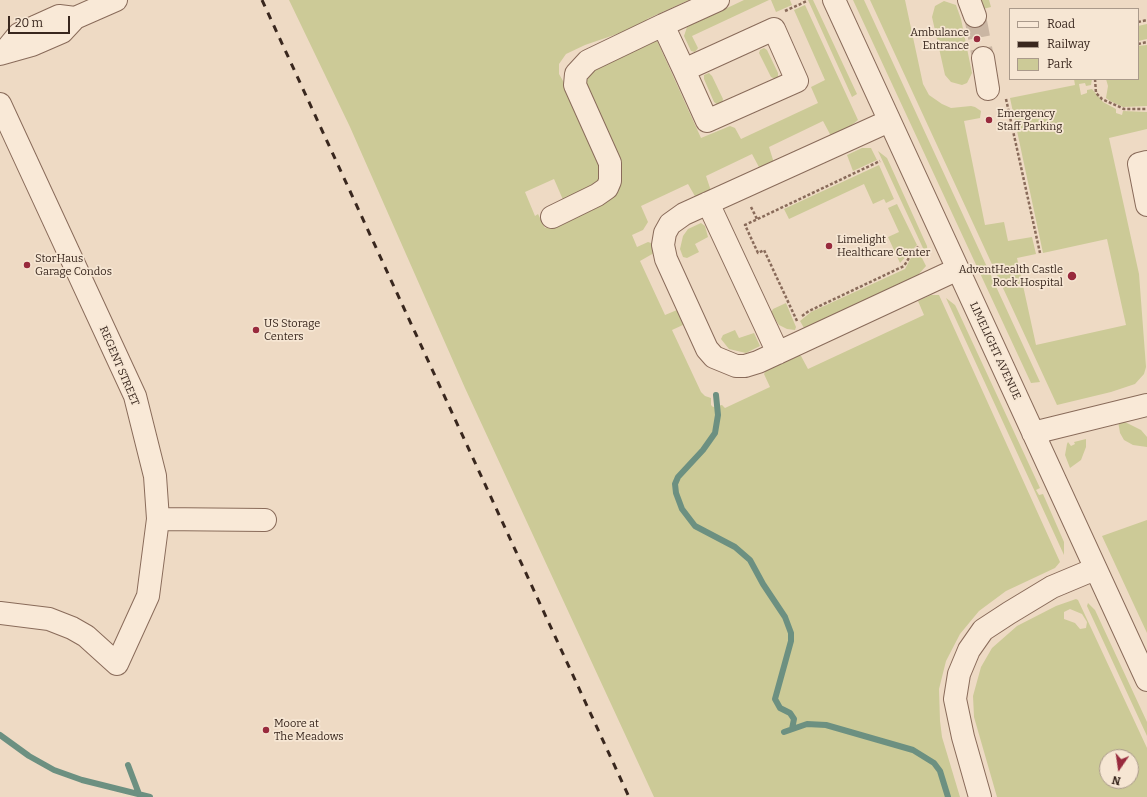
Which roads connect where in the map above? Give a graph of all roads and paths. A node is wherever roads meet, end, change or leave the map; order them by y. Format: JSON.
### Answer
{"nodes":[{"id":1,"x":116,"y":0,"type":"edge"},
{"id":2,"x":718,"y":0,"type":"edge"},
{"id":3,"x":834,"y":0,"type":"edge"},
{"id":4,"x":807,"y":1,"type":"dead end"},
{"id":5,"x":780,"y":13,"type":"dead end"},
{"id":6,"x":663,"y":25,"type":"junction"},
{"id":7,"x":2,"y":53,"type":"edge"},
{"id":8,"x":983,"y":58,"type":"tunnel mouth"},
{"id":9,"x":684,"y":70,"type":"junction"},
{"id":10,"x":1095,"y":80,"type":"edge"},
{"id":11,"x":997,"y":91,"type":"joint"},
{"id":12,"x":0,"y":104,"type":"edge"},
{"id":13,"x":1147,"y":109,"type":"edge"},
{"id":14,"x":889,"y":121,"type":"junction"},
{"id":15,"x":880,"y":162,"type":"dead end"},
{"id":16,"x":1147,"y":162,"type":"edge"},
{"id":17,"x":748,"y":201,"type":"dead end"},
{"id":18,"x":708,"y":203,"type":"junction"},
{"id":19,"x":1147,"y":205,"type":"edge"},
{"id":20,"x":552,"y":217,"type":"dead end"},
{"id":21,"x":757,"y":219,"type":"junction"},
{"id":22,"x":919,"y":246,"type":"dead end"},
{"id":23,"x":1040,"y":253,"type":"dead end"},
{"id":24,"x":958,"y":269,"type":"junction"},
{"id":25,"x":797,"y":320,"type":"junction"},
{"id":26,"x":799,"y":325,"type":"dead end"},
{"id":27,"x":778,"y":353,"type":"junction"},
{"id":28,"x":1147,"y":405,"type":"edge"},
{"id":29,"x":1033,"y":433,"type":"junction"},
{"id":30,"x":158,"y":519,"type":"junction"},
{"id":31,"x":265,"y":520,"type":"dead end"},
{"id":32,"x":1095,"y":569,"type":"junction"},
{"id":33,"x":0,"y":613,"type":"edge"},
{"id":34,"x":1147,"y":680,"type":"edge"},
{"id":35,"x":980,"y":797,"type":"edge"}],
"edges":[{"from":1,"to":7,"type":"street"},
{"from":2,"to":6,"type":"street"},
{"from":3,"to":14,"type":"street","name":"LIMELIGHT AVENUE"},
{"from":4,"to":5,"type":"path"},
{"from":6,"to":9,"type":"street"},
{"from":6,"to":20,"type":"street"},
{"from":8,"to":11,"type":"street"},
{"from":9,"to":9,"type":"street"},
{"from":10,"to":13,"type":"path"},
{"from":11,"to":23,"type":"path"},
{"from":12,"to":30,"type":"street","name":"REGENT STREET"},
{"from":14,"to":18,"type":"street"},
{"from":14,"to":24,"type":"street","name":"LIMELIGHT AVENUE"},
{"from":15,"to":21,"type":"path"},
{"from":16,"to":19,"type":"street"},
{"from":17,"to":21,"type":"path"},
{"from":18,"to":27,"type":"street"},
{"from":18,"to":27,"type":"street"},
{"from":21,"to":25,"type":"path"},
{"from":22,"to":25,"type":"path"},
{"from":24,"to":27,"type":"street"},
{"from":24,"to":29,"type":"street","name":"LIMELIGHT AVENUE"},
{"from":25,"to":26,"type":"path"},
{"from":28,"to":29,"type":"street"},
{"from":29,"to":32,"type":"street","name":"LIMELIGHT AVENUE"},
{"from":30,"to":31,"type":"street"},
{"from":30,"to":33,"type":"street","name":"REGENT STREET"},
{"from":32,"to":34,"type":"street","name":"LIMELIGHT AVENUE"},
{"from":32,"to":35,"type":"street"}]}
